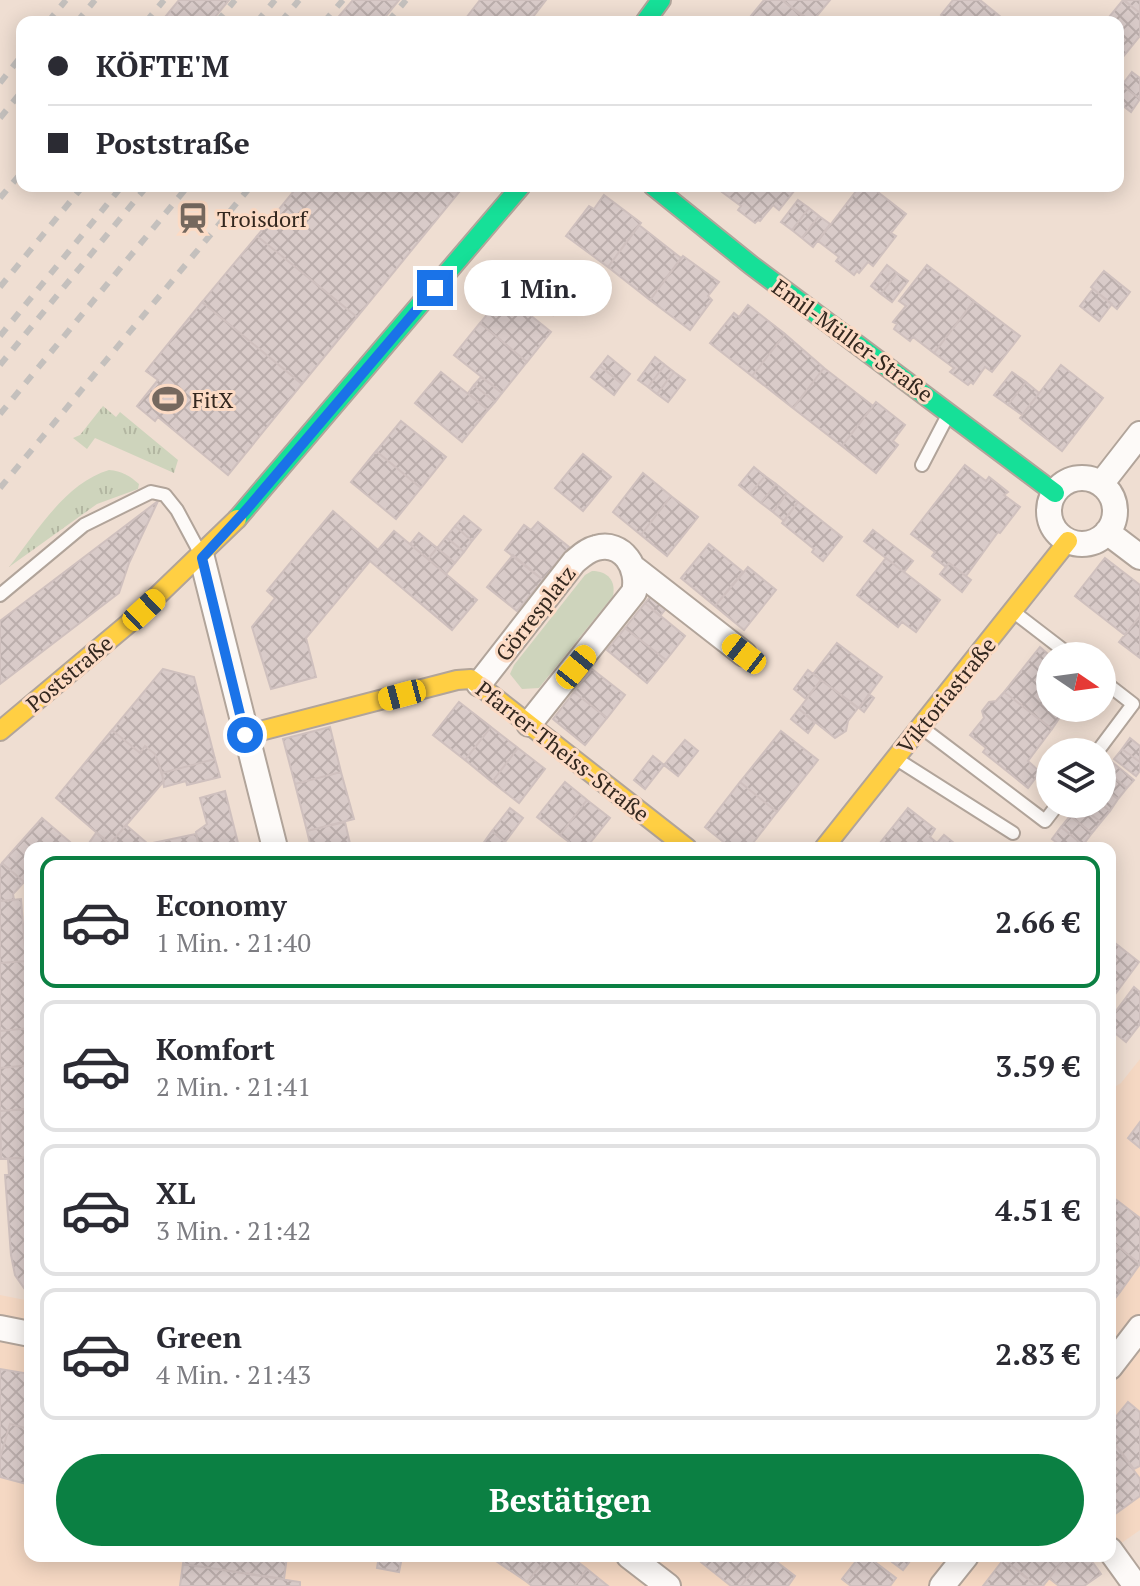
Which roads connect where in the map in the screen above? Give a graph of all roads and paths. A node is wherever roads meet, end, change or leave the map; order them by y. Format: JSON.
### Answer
{"nodes":[{"id":1,"x":516,"y":192,"type":"edge"},
{"id":2,"x":660,"y":192,"type":"edge"},
{"id":3,"x":950,"y":412,"type":"junction"},
{"id":4,"x":1140,"y":434,"type":"edge"},
{"id":5,"x":922,"y":465,"type":"dead end"},
{"id":6,"x":1101,"y":484,"type":"junction"},
{"id":7,"x":1055,"y":493,"type":"junction"},
{"id":8,"x":1107,"y":532,"type":"junction"},
{"id":9,"x":1068,"y":541,"type":"junction"},
{"id":10,"x":1140,"y":557,"type":"edge"},
{"id":11,"x":202,"y":558,"type":"junction"},
{"id":12,"x":635,"y":569,"type":"junction"},
{"id":13,"x":0,"y":595,"type":"edge"},
{"id":14,"x":1012,"y":611,"type":"junction"},
{"id":15,"x":1053,"y":642,"type":"edge"},
{"id":16,"x":744,"y":654,"type":"dead end"},
{"id":17,"x":479,"y":684,"type":"junction"},
{"id":18,"x":1116,"y":691,"type":"edge"},
{"id":19,"x":529,"y":724,"type":"junction"},
{"id":20,"x":921,"y":726,"type":"junction"},
{"id":21,"x":0,"y":731,"type":"edge"},
{"id":22,"x":245,"y":735,"type":"junction"},
{"id":23,"x":1108,"y":738,"type":"edge"},
{"id":24,"x":896,"y":758,"type":"junction"},
{"id":25,"x":1036,"y":814,"type":"edge"},
{"id":26,"x":1013,"y":833,"type":"dead end"},
{"id":27,"x":273,"y":842,"type":"edge"},
{"id":28,"x":679,"y":842,"type":"edge"},
{"id":29,"x":829,"y":842,"type":"edge"},
{"id":30,"x":0,"y":1328,"type":"edge"},
{"id":31,"x":1140,"y":1328,"type":"edge"},
{"id":32,"x":24,"y":1333,"type":"edge"},
{"id":33,"x":1116,"y":1359,"type":"edge"},
{"id":34,"x":1116,"y":1558,"type":"edge"},
{"id":35,"x":637,"y":1562,"type":"edge"},
{"id":36,"x":961,"y":1562,"type":"edge"},
{"id":37,"x":668,"y":1586,"type":"edge"},
{"id":38,"x":942,"y":1586,"type":"edge"},
{"id":39,"x":1136,"y":1586,"type":"edge"}],
"edges":[{"from":1,"to":11,"type":"street","name":"Poststraße"},
{"from":2,"to":3,"type":"street","name":"Emil-Müller-Straße"},
{"from":3,"to":5,"type":"lane"},
{"from":3,"to":7,"type":"street","name":"Emil-Müller-Straße"},
{"from":4,"to":6,"type":"street"},
{"from":6,"to":7,"type":"street"},
{"from":6,"to":8,"type":"street"},
{"from":7,"to":9,"type":"street"},
{"from":8,"to":9,"type":"street"},
{"from":8,"to":10,"type":"street"},
{"from":9,"to":14,"type":"street","name":"Viktoriastraße"},
{"from":11,"to":13,"type":"lane"},
{"from":11,"to":21,"type":"street","name":"Poststraße"},
{"from":11,"to":22,"type":"street"},
{"from":12,"to":16,"type":"street","name":"Görresplatz"},
{"from":12,"to":17,"type":"street","name":"Görresplatz"},
{"from":12,"to":19,"type":"street"},
{"from":14,"to":15,"type":"lane"},
{"from":14,"to":20,"type":"street","name":"Viktoriastraße"},
{"from":17,"to":19,"type":"street","name":"Pfarrer-Theiss-Straße"},
{"from":17,"to":22,"type":"street","name":"Pfarrer-Theiss-Straße"},
{"from":18,"to":23,"type":"lane"},
{"from":19,"to":28,"type":"street","name":"Pfarrer-Theiss-Straße"},
{"from":20,"to":24,"type":"street","name":"Viktoriastraße"},
{"from":20,"to":25,"type":"lane"},
{"from":22,"to":27,"type":"street"},
{"from":24,"to":26,"type":"lane"},
{"from":24,"to":29,"type":"street","name":"Viktoriastraße"},
{"from":30,"to":32,"type":"street"},
{"from":31,"to":33,"type":"street"},
{"from":34,"to":39,"type":"street"},
{"from":35,"to":37,"type":"street"},
{"from":36,"to":38,"type":"street"}]}
